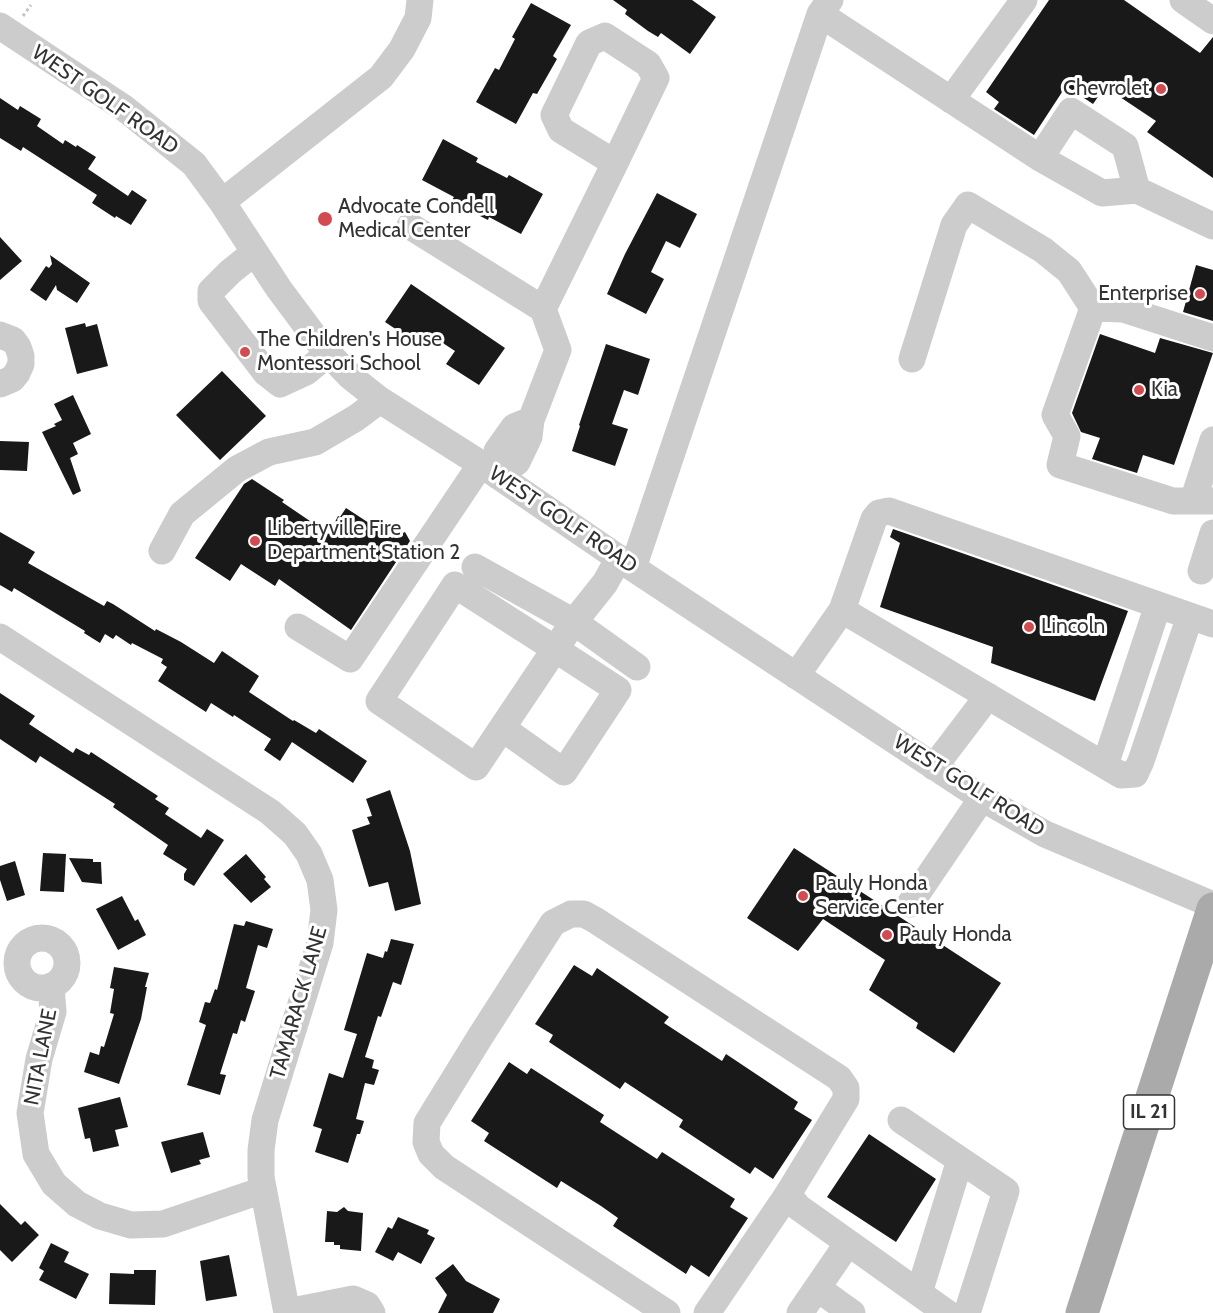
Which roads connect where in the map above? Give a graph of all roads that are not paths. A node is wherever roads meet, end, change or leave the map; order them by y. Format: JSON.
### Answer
{"nodes":[{"id":1,"x":420,"y":0,"type":"edge"},
{"id":2,"x":1024,"y":0,"type":"edge"},
{"id":3,"x":1183,"y":0,"type":"edge"},
{"id":4,"x":825,"y":7,"type":"edge"},
{"id":5,"x":1213,"y":21,"type":"edge"},
{"id":6,"x":0,"y":26,"type":"edge"},
{"id":7,"x":951,"y":100,"type":"junction"},
{"id":8,"x":1040,"y":158,"type":"junction"},
{"id":9,"x":615,"y":163,"type":"dead end"},
{"id":10,"x":1137,"y":190,"type":"junction"},
{"id":11,"x":222,"y":202,"type":"junction"},
{"id":12,"x":410,"y":226,"type":"dead end"},
{"id":13,"x":1213,"y":226,"type":"edge"},
{"id":14,"x":255,"y":252,"type":"junction"},
{"id":15,"x":1093,"y":308,"type":"junction"},
{"id":16,"x":543,"y":309,"type":"junction"},
{"id":17,"x":0,"y":335,"type":"edge"},
{"id":18,"x":1213,"y":338,"type":"edge"},
{"id":19,"x":329,"y":353,"type":"junction"},
{"id":20,"x":912,"y":359,"type":"dead end"},
{"id":21,"x":0,"y":384,"type":"edge"},
{"id":22,"x":380,"y":400,"type":"junction"},
{"id":23,"x":1213,"y":440,"type":"edge"},
{"id":24,"x":489,"y":470,"type":"junction"},
{"id":25,"x":1203,"y":501,"type":"edge"},
{"id":26,"x":1213,"y":533,"type":"edge"},
{"id":27,"x":162,"y":552,"type":"dead end"},
{"id":28,"x":626,"y":563,"type":"junction"},
{"id":29,"x":475,"y":567,"type":"dead end"},
{"id":30,"x":1201,"y":572,"type":"dead end"},
{"id":31,"x":1158,"y":605,"type":"junction"},
{"id":32,"x":842,"y":610,"type":"junction"},
{"id":33,"x":1201,"y":620,"type":"edge"},
{"id":34,"x":574,"y":622,"type":"junction"},
{"id":35,"x":298,"y":627,"type":"dead end"},
{"id":36,"x":0,"y":637,"type":"edge"},
{"id":37,"x":555,"y":649,"type":"junction"},
{"id":38,"x":637,"y":667,"type":"dead end"},
{"id":39,"x":796,"y":676,"type":"junction"},
{"id":40,"x":988,"y":696,"type":"junction"},
{"id":41,"x":502,"y":728,"type":"junction"},
{"id":42,"x":934,"y":766,"type":"junction"},
{"id":43,"x":1113,"y":770,"type":"junction"},
{"id":44,"x":982,"y":798,"type":"junction"},
{"id":45,"x":910,"y":904,"type":"dead end"},
{"id":46,"x":1213,"y":908,"type":"edge"},
{"id":47,"x":51,"y":986,"type":"dead end"},
{"id":48,"x":901,"y":1120,"type":"dead end"},
{"id":49,"x":960,"y":1160,"type":"junction"},
{"id":50,"x":263,"y":1190,"type":"junction"},
{"id":51,"x":788,"y":1194,"type":"junction"},
{"id":52,"x":848,"y":1243,"type":"junction"},
{"id":53,"x":817,"y":1288,"type":"junction"},
{"id":54,"x":919,"y":1293,"type":"junction"},
{"id":55,"x":287,"y":1312,"type":"edge"},
{"id":56,"x":372,"y":1313,"type":"edge"},
{"id":57,"x":667,"y":1313,"type":"edge"},
{"id":58,"x":707,"y":1313,"type":"edge"},
{"id":59,"x":800,"y":1313,"type":"edge"},
{"id":60,"x":852,"y":1313,"type":"edge"},
{"id":61,"x":947,"y":1313,"type":"edge"},
{"id":62,"x":967,"y":1313,"type":"edge"},
{"id":63,"x":1082,"y":1313,"type":"edge"}],
"edges":[{"from":1,"to":11,"type":"street"},
{"from":2,"to":7,"type":"street"},
{"from":3,"to":5,"type":"street"},
{"from":4,"to":7,"type":"street"},
{"from":4,"to":28,"type":"street"},
{"from":6,"to":11,"type":"street","name":"WEST GOLF ROAD"},
{"from":7,"to":8,"type":"street"},
{"from":8,"to":10,"type":"street"},
{"from":8,"to":10,"type":"street"},
{"from":9,"to":16,"type":"street"},
{"from":10,"to":13,"type":"street"},
{"from":11,"to":14,"type":"street","name":"WEST GOLF ROAD"},
{"from":12,"to":16,"type":"street"},
{"from":14,"to":19,"type":"street","name":"WEST GOLF ROAD"},
{"from":14,"to":19,"type":"street"},
{"from":15,"to":18,"type":"street"},
{"from":15,"to":20,"type":"street"},
{"from":15,"to":25,"type":"street"},
{"from":16,"to":24,"type":"street"},
{"from":17,"to":21,"type":"street"},
{"from":19,"to":22,"type":"street","name":"WEST GOLF ROAD"},
{"from":22,"to":24,"type":"street","name":"WEST GOLF ROAD"},
{"from":22,"to":27,"type":"street"},
{"from":23,"to":25,"type":"street"},
{"from":24,"to":28,"type":"street","name":"WEST GOLF ROAD"},
{"from":24,"to":35,"type":"street"},
{"from":26,"to":30,"type":"street"},
{"from":28,"to":34,"type":"street"},
{"from":28,"to":39,"type":"street","name":"WEST GOLF ROAD"},
{"from":29,"to":34,"type":"street"},
{"from":31,"to":32,"type":"street"},
{"from":31,"to":33,"type":"street"},
{"from":31,"to":43,"type":"street"},
{"from":32,"to":39,"type":"street"},
{"from":32,"to":40,"type":"street"},
{"from":33,"to":43,"type":"street"},
{"from":34,"to":37,"type":"street"},
{"from":34,"to":38,"type":"street"},
{"from":36,"to":50,"type":"street","name":"TAMARACK LANE"},
{"from":37,"to":41,"type":"street"},
{"from":37,"to":41,"type":"street"},
{"from":37,"to":41,"type":"street"},
{"from":39,"to":42,"type":"street","name":"WEST GOLF ROAD"},
{"from":40,"to":42,"type":"street"},
{"from":40,"to":43,"type":"street"},
{"from":42,"to":44,"type":"street","name":"WEST GOLF ROAD"},
{"from":44,"to":45,"type":"street"},
{"from":44,"to":46,"type":"street","name":"WEST GOLF ROAD"},
{"from":46,"to":63,"type":"main road","number":"IL 21"},
{"from":47,"to":50,"type":"street","name":"NITA LANE"},
{"from":48,"to":49,"type":"street"},
{"from":49,"to":54,"type":"street"},
{"from":49,"to":62,"type":"street"},
{"from":50,"to":55,"type":"street","name":"TAMARACK LANE"},
{"from":51,"to":52,"type":"street"},
{"from":51,"to":57,"type":"street"},
{"from":51,"to":58,"type":"street"},
{"from":52,"to":53,"type":"street"},
{"from":52,"to":54,"type":"street"},
{"from":53,"to":59,"type":"street"},
{"from":53,"to":60,"type":"street"},
{"from":54,"to":61,"type":"street"},
{"from":55,"to":56,"type":"street"}]}
